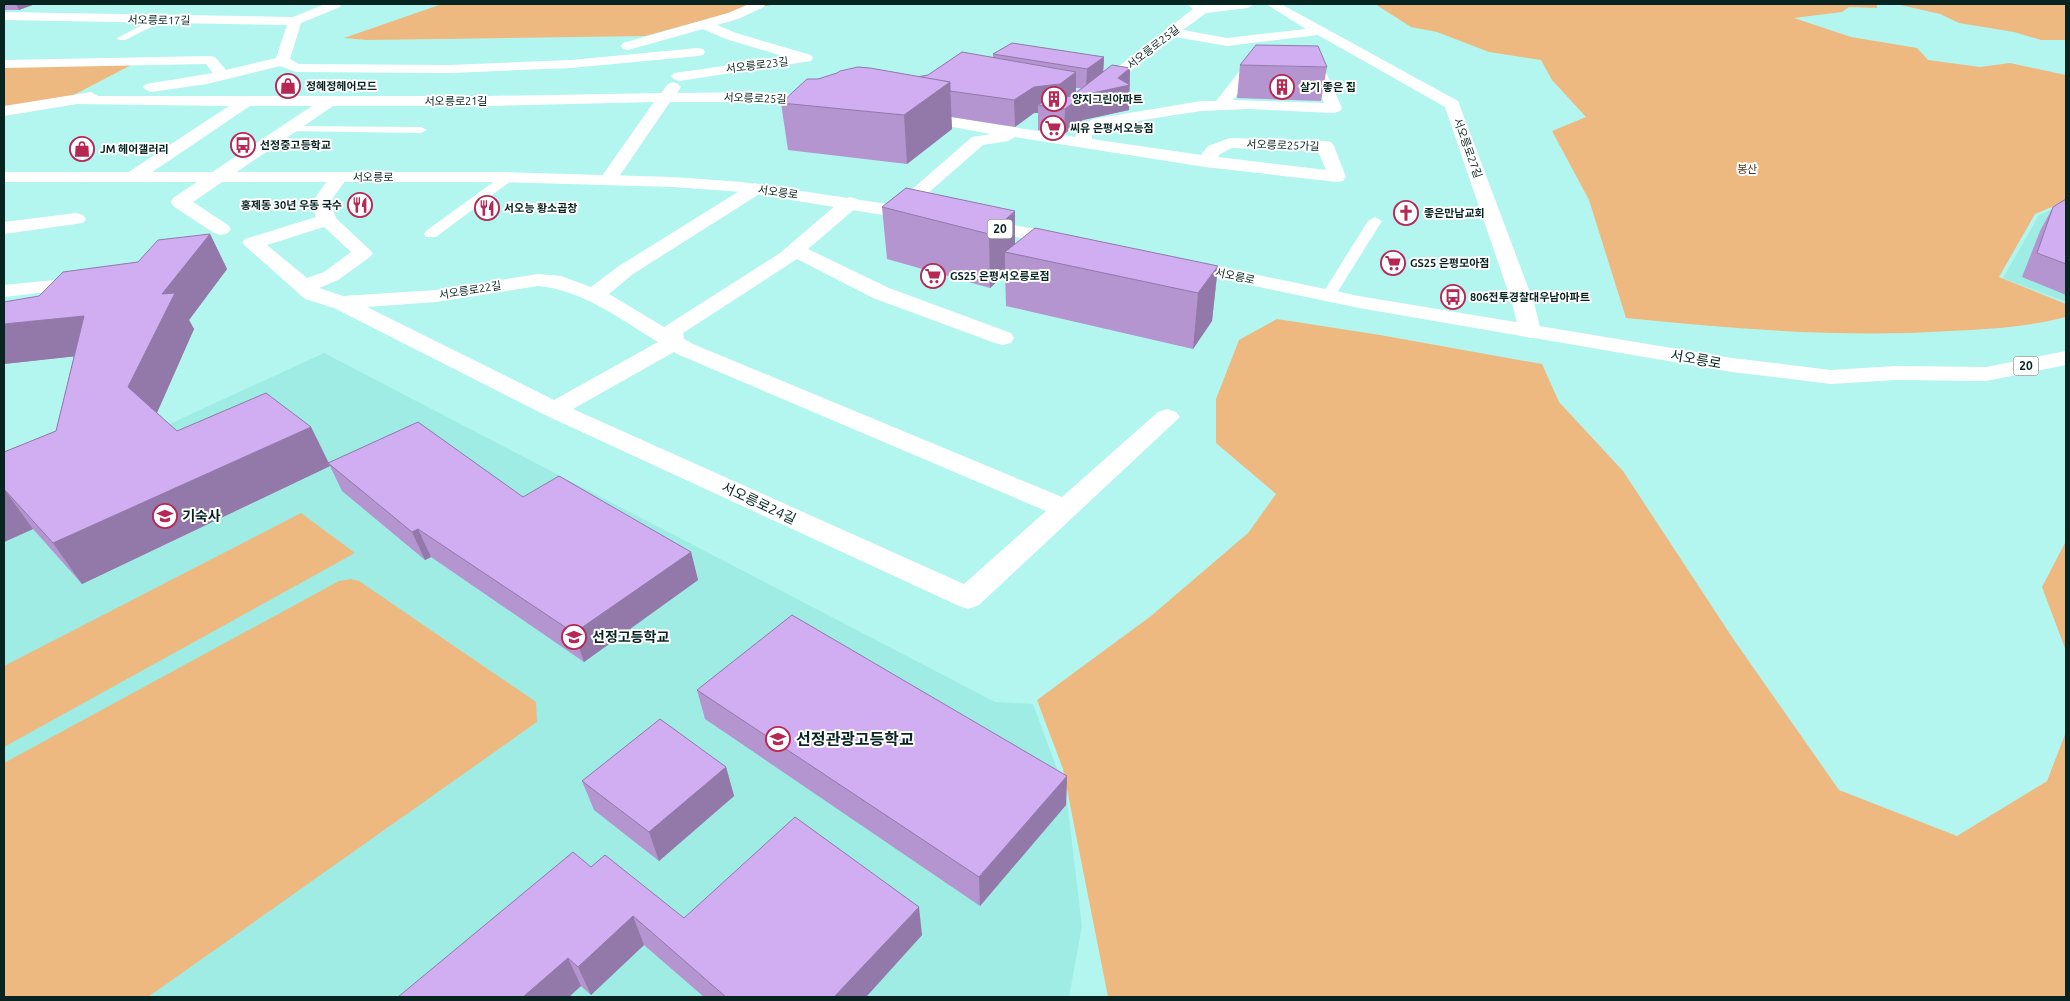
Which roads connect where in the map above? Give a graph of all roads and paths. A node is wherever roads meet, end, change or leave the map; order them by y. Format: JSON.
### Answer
{"nodes":[{"id":1,"x":28,"y":4,"type":"edge"},
{"id":2,"x":334,"y":4,"type":"edge"},
{"id":3,"x":759,"y":4,"type":"edge"},
{"id":4,"x":1248,"y":4,"type":"edge"},
{"id":5,"x":1272,"y":4,"type":"edge"},
{"id":6,"x":1197,"y":6,"type":"edge"},
{"id":7,"x":4,"y":8,"type":"edge"},
{"id":8,"x":268,"y":8,"type":"dead end"},
{"id":9,"x":318,"y":10,"type":"junction"},
{"id":10,"x":4,"y":16,"type":"edge"},
{"id":11,"x":23,"y":17,"type":"junction"},
{"id":12,"x":158,"y":20,"type":"junction"},
{"id":13,"x":295,"y":22,"type":"junction"},
{"id":14,"x":4,"y":24,"type":"edge"},
{"id":15,"x":704,"y":24,"type":"junction"},
{"id":16,"x":1321,"y":31,"type":"junction"},
{"id":17,"x":721,"y":32,"type":"junction"},
{"id":18,"x":1172,"y":32,"type":"junction"},
{"id":19,"x":122,"y":38,"type":"dead end"},
{"id":20,"x":698,"y":52,"type":"junction"},
{"id":21,"x":4,"y":64,"type":"edge"},
{"id":22,"x":571,"y":64,"type":"junction"},
{"id":23,"x":289,"y":65,"type":"junction"},
{"id":24,"x":450,"y":69,"type":"junction"},
{"id":25,"x":222,"y":75,"type":"junction"},
{"id":26,"x":680,"y":76,"type":"junction"},
{"id":27,"x":666,"y":98,"type":"junction"},
{"id":28,"x":73,"y":99,"type":"junction"},
{"id":29,"x":510,"y":99,"type":"junction"},
{"id":30,"x":1084,"y":100,"type":"edge"},
{"id":31,"x":246,"y":101,"type":"junction"},
{"id":32,"x":329,"y":101,"type":"junction"},
{"id":33,"x":839,"y":104,"type":"edge"},
{"id":34,"x":1221,"y":105,"type":"junction"},
{"id":35,"x":6,"y":112,"type":"edge"},
{"id":36,"x":902,"y":113,"type":"edge"},
{"id":37,"x":1027,"y":128,"type":"junction"},
{"id":38,"x":288,"y":129,"type":"junction"},
{"id":39,"x":420,"y":130,"type":"dead end"},
{"id":40,"x":1083,"y":144,"type":"junction"},
{"id":41,"x":1205,"y":162,"type":"junction"},
{"id":42,"x":339,"y":176,"type":"junction"},
{"id":43,"x":4,"y":177,"type":"edge"},
{"id":44,"x":133,"y":177,"type":"junction"},
{"id":45,"x":218,"y":177,"type":"junction"},
{"id":46,"x":507,"y":178,"type":"junction"},
{"id":47,"x":608,"y":180,"type":"junction"},
{"id":48,"x":755,"y":189,"type":"junction"},
{"id":49,"x":850,"y":203,"type":"junction"},
{"id":50,"x":896,"y":211,"type":"junction"},
{"id":51,"x":935,"y":218,"type":"edge"},
{"id":52,"x":76,"y":219,"type":"dead end"},
{"id":53,"x":327,"y":220,"type":"junction"},
{"id":54,"x":1375,"y":220,"type":"dead end"},
{"id":55,"x":964,"y":223,"type":"edge"},
{"id":56,"x":4,"y":228,"type":"edge"},
{"id":57,"x":221,"y":229,"type":"dead end"},
{"id":58,"x":431,"y":234,"type":"dead end"},
{"id":59,"x":1082,"y":244,"type":"edge"},
{"id":60,"x":795,"y":250,"type":"junction"},
{"id":61,"x":1167,"y":262,"type":"edge"},
{"id":62,"x":96,"y":282,"type":"edge"},
{"id":63,"x":304,"y":287,"type":"junction"},
{"id":64,"x":4,"y":291,"type":"edge"},
{"id":65,"x":594,"y":295,"type":"junction"},
{"id":66,"x":1328,"y":296,"type":"junction"},
{"id":67,"x":342,"y":303,"type":"junction"},
{"id":68,"x":1530,"y":331,"type":"junction"},
{"id":69,"x":1003,"y":338,"type":"dead end"},
{"id":70,"x":673,"y":343,"type":"junction"},
{"id":71,"x":2066,"y":358,"type":"edge"},
{"id":72,"x":554,"y":410,"type":"junction"},
{"id":73,"x":1167,"y":417,"type":"dead end"},
{"id":74,"x":1066,"y":509,"type":"junction"}],
"edges":[{"from":1,"to":7,"type":"street"},
{"from":2,"to":9,"type":"street"},
{"from":3,"to":15,"type":"street"},
{"from":4,"to":6,"type":"street"},
{"from":5,"to":16,"type":"street","name":"서오릉로27길"},
{"from":6,"to":18,"type":"street","name":"서오릉로25길"},
{"from":8,"to":9,"type":"street"},
{"from":9,"to":13,"type":"street"},
{"from":10,"to":11,"type":"street","name":"서오릉로17길"},
{"from":11,"to":12,"type":"street","name":"서오릉로17길"},
{"from":11,"to":14,"type":"street","name":"서오릉로17길"},
{"from":12,"to":13,"type":"street","name":"서오릉로17길"},
{"from":12,"to":19,"type":"lane"},
{"from":13,"to":23,"type":"street"},
{"from":15,"to":17,"type":"street","name":"서오릉로23길"},
{"from":15,"to":22,"type":"street"},
{"from":16,"to":18,"type":"street"},
{"from":16,"to":68,"type":"street","name":"서오릉로27길"},
{"from":17,"to":20,"type":"street"},
{"from":17,"to":26,"type":"street","name":"서오릉로23길"},
{"from":18,"to":30,"type":"street","name":"서오릉로25길"},
{"from":20,"to":22,"type":"street"},
{"from":20,"to":26,"type":"street"},
{"from":21,"to":25,"type":"street"},
{"from":22,"to":24,"type":"street"},
{"from":23,"to":24,"type":"street"},
{"from":23,"to":25,"type":"street"},
{"from":23,"to":31,"type":"street"},
{"from":24,"to":29,"type":"street"},
{"from":25,"to":28,"type":"street"},
{"from":26,"to":27,"type":"street"},
{"from":27,"to":29,"type":"street","name":"서오릉로21길"},
{"from":27,"to":33,"type":"street","name":"서오릉로25길"},
{"from":27,"to":47,"type":"street"},
{"from":28,"to":31,"type":"street","name":"서오릉로21길"},
{"from":28,"to":35,"type":"street"},
{"from":29,"to":32,"type":"street","name":"서오릉로21길"},
{"from":31,"to":32,"type":"street","name":"서오릉로21길"},
{"from":31,"to":44,"type":"street"},
{"from":32,"to":38,"type":"street"},
{"from":34,"to":34,"type":"street"},
{"from":34,"to":40,"type":"street"},
{"from":36,"to":37,"type":"street"},
{"from":37,"to":40,"type":"street","name":"서오릉로25가길"},
{"from":37,"to":50,"type":"street"},
{"from":38,"to":39,"type":"lane"},
{"from":38,"to":45,"type":"street"},
{"from":40,"to":41,"type":"street","name":"서오릉로25가길"},
{"from":41,"to":41,"type":"street","name":"서오릉로25가길"},
{"from":42,"to":45,"type":"street","name":"서오릉로"},
{"from":42,"to":46,"type":"street","name":"서오릉로"},
{"from":42,"to":53,"type":"street"},
{"from":43,"to":44,"type":"street","name":"서오릉로"},
{"from":44,"to":45,"type":"street","name":"서오릉로"},
{"from":45,"to":57,"type":"street"},
{"from":46,"to":47,"type":"street","name":"서오릉로"},
{"from":46,"to":58,"type":"lane"},
{"from":47,"to":48,"type":"street","name":"서오릉로"},
{"from":48,"to":49,"type":"street","name":"서오릉로"},
{"from":48,"to":65,"type":"street"},
{"from":49,"to":50,"type":"street","name":"서오릉로"},
{"from":49,"to":60,"type":"street"},
{"from":50,"to":51,"type":"street","name":"서오릉로"},
{"from":52,"to":56,"type":"street"},
{"from":53,"to":63,"type":"street"},
{"from":53,"to":63,"type":"street","name":"서오릉로22길"},
{"from":54,"to":66,"type":"lane"},
{"from":55,"to":59,"type":"street","number":"20"},
{"from":60,"to":69,"type":"street"},
{"from":60,"to":70,"type":"street"},
{"from":61,"to":66,"type":"street","name":"서오릉로","number":"20"},
{"from":62,"to":64,"type":"street"},
{"from":63,"to":67,"type":"street","name":"서오릉로22길"},
{"from":65,"to":67,"type":"street","name":"서오릉로22길"},
{"from":65,"to":70,"type":"street","name":"서오릉로22길"},
{"from":66,"to":68,"type":"street","name":"서오릉로","number":"20"},
{"from":67,"to":72,"type":"street","name":"서오릉로22길"},
{"from":68,"to":71,"type":"street","name":"서오릉로","number":"20"},
{"from":70,"to":72,"type":"street"},
{"from":70,"to":74,"type":"street"},
{"from":72,"to":74,"type":"street","name":"서오릉로24길"},
{"from":73,"to":74,"type":"street","name":"서오릉로24길"}]}
